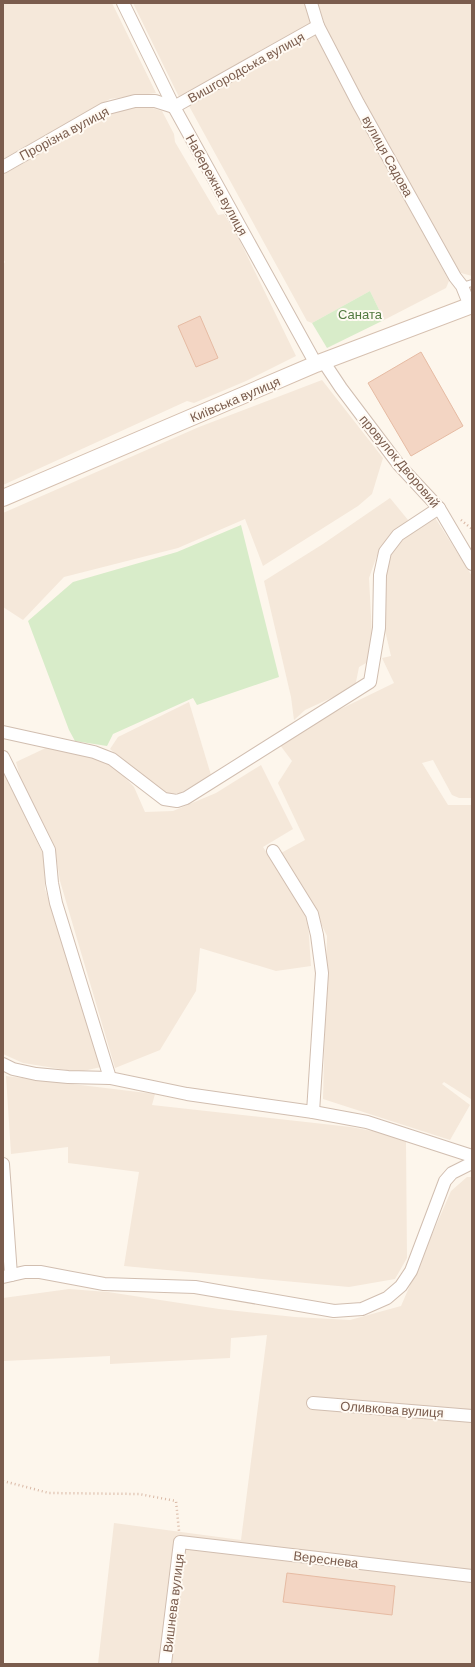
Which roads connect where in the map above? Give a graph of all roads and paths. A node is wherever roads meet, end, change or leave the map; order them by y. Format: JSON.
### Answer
{"nodes":[{"id":1,"x":123,"y":3,"type":"edge"},
{"id":2,"x":311,"y":3,"type":"edge"},
{"id":3,"x":318,"y":26,"type":"junction"},
{"id":4,"x":174,"y":107,"type":"junction"},
{"id":5,"x":3,"y":167,"type":"edge"},
{"id":6,"x":467,"y":284,"type":"edge"},
{"id":7,"x":471,"y":306,"type":"edge"},
{"id":8,"x":320,"y":363,"type":"junction"},
{"id":9,"x":3,"y":498,"type":"edge"},
{"id":10,"x":439,"y":508,"type":"junction"},
{"id":11,"x":472,"y":564,"type":"edge"},
{"id":12,"x":3,"y":732,"type":"edge"},
{"id":13,"x":3,"y":757,"type":"edge"},
{"id":14,"x":273,"y":851,"type":"dead end"},
{"id":15,"x":3,"y":1064,"type":"edge"},
{"id":16,"x":110,"y":1078,"type":"junction"},
{"id":17,"x":313,"y":1112,"type":"junction"},
{"id":18,"x":472,"y":1156,"type":"edge"},
{"id":19,"x":472,"y":1163,"type":"edge"},
{"id":20,"x":3,"y":1164,"type":"edge"},
{"id":21,"x":7,"y":1276,"type":"edge"},
{"id":22,"x":313,"y":1403,"type":"dead end"},
{"id":23,"x":472,"y":1416,"type":"edge"},
{"id":24,"x":3,"y":1481,"type":"edge"},
{"id":25,"x":180,"y":1542,"type":"junction"},
{"id":26,"x":472,"y":1576,"type":"edge"},
{"id":27,"x":165,"y":1664,"type":"edge"}],
"edges":[{"from":1,"to":4,"type":"street","name":"Набережна вулиця"},
{"from":2,"to":3,"type":"street","name":"вулиця Садова"},
{"from":3,"to":4,"type":"street","name":"Вишгородська вулиця"},
{"from":3,"to":6,"type":"street","name":"вулиця Садова"},
{"from":4,"to":5,"type":"street","name":"Прорізна вулиця"},
{"from":4,"to":8,"type":"street","name":"Набережна вулиця"},
{"from":6,"to":7,"type":"street","name":"вулиця Садова"},
{"from":7,"to":8,"type":"street","name":"Київська вулиця"},
{"from":8,"to":9,"type":"street","name":"Київська вулиця"},
{"from":8,"to":10,"type":"street","name":"провулок Дворовий"},
{"from":10,"to":11,"type":"street","name":"провулок Дворовий"},
{"from":10,"to":12,"type":"street"},
{"from":13,"to":16,"type":"street"},
{"from":14,"to":17,"type":"street"},
{"from":15,"to":16,"type":"street"},
{"from":16,"to":17,"type":"street"},
{"from":17,"to":18,"type":"street"},
{"from":19,"to":21,"type":"street"},
{"from":20,"to":21,"type":"street"},
{"from":22,"to":23,"type":"street","name":"Оливкова вулиця"},
{"from":24,"to":25,"type":"path"},
{"from":25,"to":26,"type":"street","name":"Вереснева"},
{"from":25,"to":27,"type":"street","name":"Вишнева вулиця"}]}
